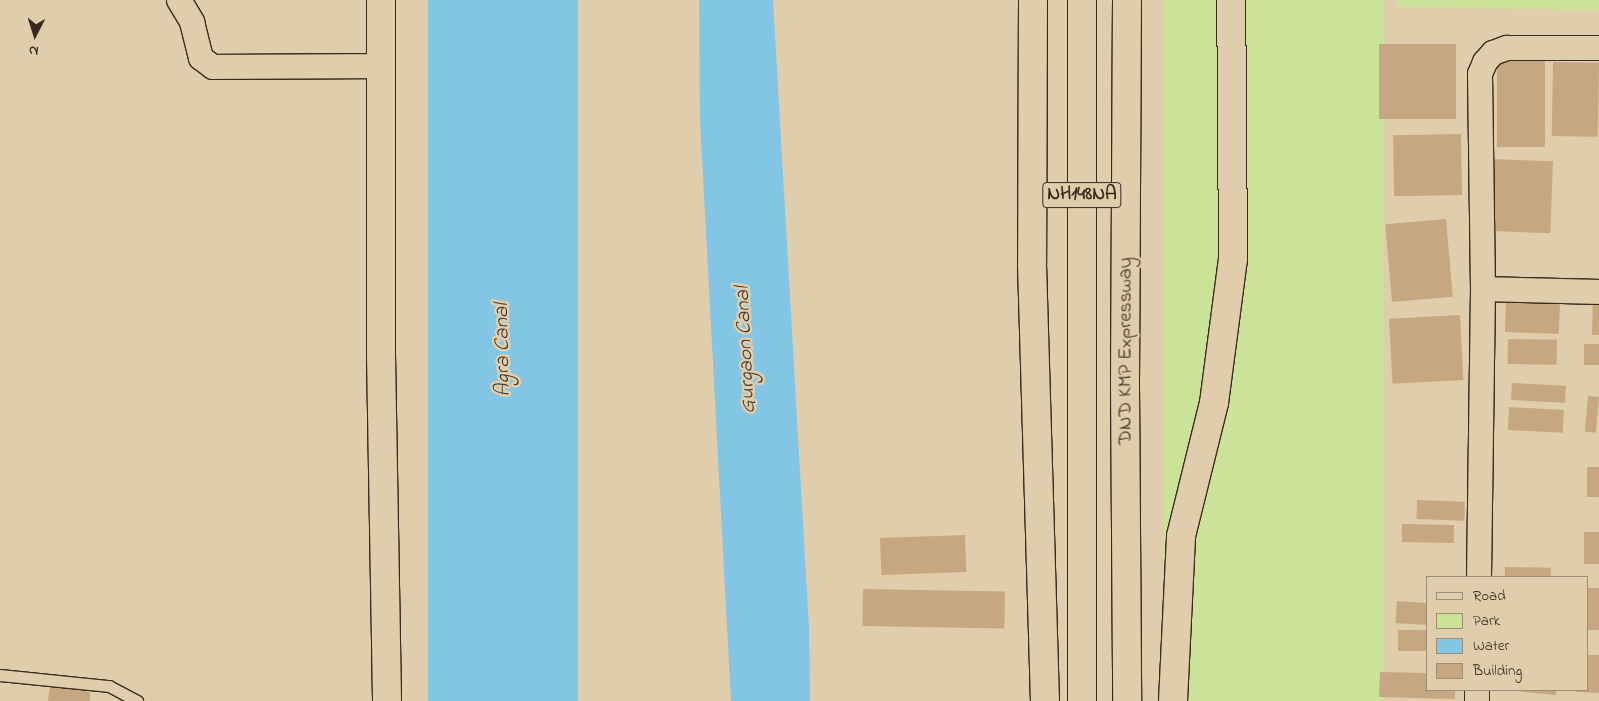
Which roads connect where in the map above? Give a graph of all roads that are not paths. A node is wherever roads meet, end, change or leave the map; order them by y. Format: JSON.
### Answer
{"nodes":[{"id":1,"x":178,"y":0,"type":"edge"},
{"id":2,"x":381,"y":0,"type":"edge"},
{"id":3,"x":1032,"y":0,"type":"edge"},
{"id":4,"x":1082,"y":0,"type":"edge"},
{"id":5,"x":1126,"y":0,"type":"edge"},
{"id":6,"x":1231,"y":0,"type":"edge"},
{"id":7,"x":1599,"y":48,"type":"edge"},
{"id":8,"x":381,"y":66,"type":"junction"},
{"id":9,"x":1483,"y":289,"type":"junction"},
{"id":10,"x":1599,"y":292,"type":"edge"},
{"id":11,"x":1479,"y":576,"type":"edge"},
{"id":12,"x":0,"y":675,"type":"edge"},
{"id":13,"x":137,"y":701,"type":"edge"},
{"id":14,"x":387,"y":701,"type":"edge"},
{"id":15,"x":1045,"y":701,"type":"edge"},
{"id":16,"x":1082,"y":701,"type":"edge"},
{"id":17,"x":1127,"y":701,"type":"edge"},
{"id":18,"x":1173,"y":701,"type":"edge"}],
"edges":[{"from":1,"to":8,"type":"street"},
{"from":2,"to":8,"type":"main road"},
{"from":3,"to":15,"type":"main road"},
{"from":4,"to":16,"type":"main road","number":"NH148NA"},
{"from":5,"to":17,"type":"main road","name":"DND KMP Expressway","number":"NH148NA"},
{"from":6,"to":18,"type":"main road"},
{"from":7,"to":9,"type":"street"},
{"from":8,"to":14,"type":"main road"},
{"from":9,"to":10,"type":"street"},
{"from":9,"to":11,"type":"street"},
{"from":12,"to":13,"type":"lane"}]}
